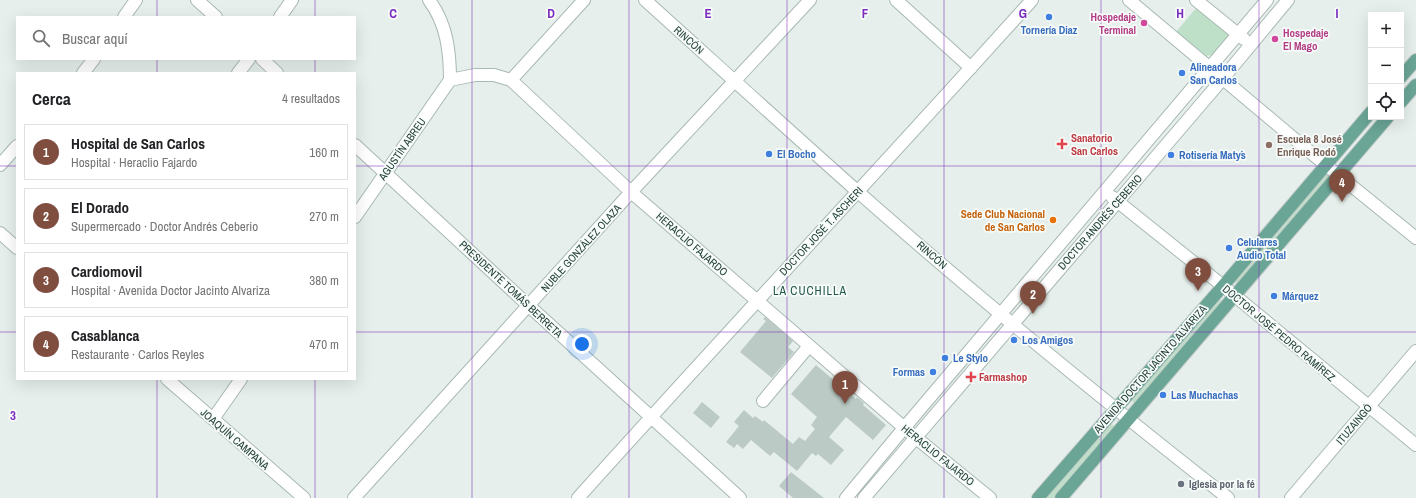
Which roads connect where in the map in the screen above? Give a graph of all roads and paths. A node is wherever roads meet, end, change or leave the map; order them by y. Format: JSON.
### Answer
{"nodes":[{"id":1,"x":136,"y":0,"type":"edge"},
{"id":2,"x":197,"y":0,"type":"edge"},
{"id":3,"x":292,"y":0,"type":"edge"},
{"id":4,"x":429,"y":0,"type":"edge"},
{"id":5,"x":584,"y":0,"type":"edge"},
{"id":6,"x":646,"y":0,"type":"edge"},
{"id":7,"x":810,"y":0,"type":"edge"},
{"id":8,"x":896,"y":0,"type":"edge"},
{"id":9,"x":1032,"y":0,"type":"edge"},
{"id":10,"x":1129,"y":0,"type":"edge"},
{"id":11,"x":1196,"y":0,"type":"edge"},
{"id":12,"x":1267,"y":0,"type":"edge"},
{"id":13,"x":1288,"y":0,"type":"edge"},
{"id":14,"x":125,"y":16,"type":"edge"},
{"id":15,"x":215,"y":16,"type":"edge"},
{"id":16,"x":281,"y":16,"type":"edge"},
{"id":17,"x":1238,"y":34,"type":"junction"},
{"id":18,"x":1251,"y":45,"type":"junction"},
{"id":19,"x":93,"y":60,"type":"edge"},
{"id":20,"x":248,"y":60,"type":"edge"},
{"id":21,"x":263,"y":60,"type":"edge"},
{"id":22,"x":1416,"y":60,"type":"edge"},
{"id":23,"x":971,"y":68,"type":"junction"},
{"id":24,"x":1209,"y":68,"type":"junction"},
{"id":25,"x":84,"y":72,"type":"edge"},
{"id":26,"x":239,"y":72,"type":"edge"},
{"id":27,"x":276,"y":72,"type":"edge"},
{"id":28,"x":1404,"y":74,"type":"edge"},
{"id":29,"x":1222,"y":79,"type":"junction"},
{"id":30,"x":450,"y":80,"type":"junction"},
{"id":31,"x":511,"y":80,"type":"junction"},
{"id":32,"x":735,"y":81,"type":"junction"},
{"id":33,"x":1416,"y":84,"type":"edge"},
{"id":34,"x":1404,"y":98,"type":"edge"},
{"id":35,"x":1368,"y":116,"type":"edge"},
{"id":36,"x":1385,"y":120,"type":"edge"},
{"id":37,"x":356,"y":146,"type":"edge"},
{"id":38,"x":16,"y":147,"type":"edge"},
{"id":39,"x":0,"y":165,"type":"edge"},
{"id":40,"x":1326,"y":165,"type":"junction"},
{"id":41,"x":386,"y":173,"type":"junction"},
{"id":42,"x":1338,"y":175,"type":"junction"},
{"id":43,"x":1104,"y":191,"type":"junction"},
{"id":44,"x":631,"y":192,"type":"junction"},
{"id":45,"x":858,"y":192,"type":"junction"},
{"id":46,"x":1117,"y":201,"type":"junction"},
{"id":47,"x":356,"y":216,"type":"edge"},
{"id":48,"x":0,"y":234,"type":"edge"},
{"id":49,"x":1416,"y":238,"type":"edge"},
{"id":50,"x":16,"y":247,"type":"edge"},
{"id":51,"x":1223,"y":286,"type":"junction"},
{"id":52,"x":1235,"y":296,"type":"junction"},
{"id":53,"x":757,"y":301,"type":"junction"},
{"id":54,"x":528,"y":305,"type":"junction"},
{"id":55,"x":1001,"y":314,"type":"junction"},
{"id":56,"x":1012,"y":324,"type":"junction"},
{"id":57,"x":809,"y":346,"type":"junction"},
{"id":58,"x":1416,"y":351,"type":"edge"},
{"id":59,"x":168,"y":380,"type":"edge"},
{"id":60,"x":240,"y":380,"type":"edge"},
{"id":61,"x":763,"y":402,"type":"dead end"},
{"id":62,"x":1369,"y":406,"type":"junction"},
{"id":63,"x":1115,"y":409,"type":"junction"},
{"id":64,"x":651,"y":417,"type":"junction"},
{"id":65,"x":213,"y":419,"type":"junction"},
{"id":66,"x":1128,"y":419,"type":"junction"},
{"id":67,"x":904,"y":428,"type":"junction"},
{"id":68,"x":915,"y":437,"type":"junction"},
{"id":69,"x":1416,"y":445,"type":"edge"},
{"id":70,"x":304,"y":498,"type":"edge"},
{"id":71,"x":354,"y":498,"type":"edge"},
{"id":72,"x":578,"y":498,"type":"edge"},
{"id":73,"x":740,"y":498,"type":"edge"},
{"id":74,"x":846,"y":498,"type":"edge"},
{"id":75,"x":864,"y":498,"type":"edge"},
{"id":76,"x":990,"y":498,"type":"edge"},
{"id":77,"x":1038,"y":498,"type":"edge"},
{"id":78,"x":1061,"y":498,"type":"edge"},
{"id":79,"x":1228,"y":498,"type":"edge"},
{"id":80,"x":1291,"y":498,"type":"edge"}],
"edges":[{"from":1,"to":14,"type":"street"},
{"from":2,"to":15,"type":"street"},
{"from":3,"to":16,"type":"street"},
{"from":4,"to":30,"type":"street"},
{"from":5,"to":31,"type":"street"},
{"from":6,"to":32,"type":"street","name":"RINCÓN"},
{"from":7,"to":32,"type":"street","name":"NUBLE GONZÁLEZ OLAZA"},
{"from":8,"to":23,"type":"street"},
{"from":9,"to":23,"type":"street","name":"DOCTOR JOSÉ T. ASCHERI"},
{"from":10,"to":24,"type":"street"},
{"from":11,"to":17,"type":"street"},
{"from":12,"to":17,"type":"street","name":"DOCTOR ANDRÉS CEBERIO"},
{"from":13,"to":18,"type":"street","name":"DOCTOR ANDRÉS CEBERIO"},
{"from":17,"to":18,"type":"street"},
{"from":17,"to":24,"type":"street","name":"DOCTOR ANDRÉS CEBERIO"},
{"from":18,"to":29,"type":"street","name":"DOCTOR ANDRÉS CEBERIO"},
{"from":19,"to":25,"type":"street"},
{"from":20,"to":26,"type":"street"},
{"from":21,"to":27,"type":"street"},
{"from":22,"to":28,"type":"main road"},
{"from":23,"to":45,"type":"street","name":"DOCTOR JOSÉ T. ASCHERI"},
{"from":24,"to":29,"type":"street"},
{"from":24,"to":43,"type":"street","name":"DOCTOR ANDRÉS CEBERIO"},
{"from":29,"to":40,"type":"street"},
{"from":29,"to":46,"type":"street","name":"DOCTOR ANDRÉS CEBERIO"},
{"from":30,"to":31,"type":"street","name":"HERACLIO FAJARDO"},
{"from":30,"to":41,"type":"street","name":"AGUSTÍN ABREU"},
{"from":31,"to":44,"type":"street","name":"HERACLIO FAJARDO"},
{"from":32,"to":44,"type":"street","name":"NUBLE GONZÁLEZ OLAZA"},
{"from":32,"to":45,"type":"street","name":"RINCÓN"},
{"from":33,"to":34,"type":"main road"},
{"from":35,"to":40,"type":"main road","name":"AVENIDA DOCTOR JACINTO ALVARIZA"},
{"from":36,"to":42,"type":"main road","name":"AVENIDA DOCTOR JACINTO ALVARIZA"},
{"from":37,"to":41,"type":"street","name":"PRESIDENTE TOMÁS BERRETA"},
{"from":38,"to":39,"type":"street"},
{"from":40,"to":42,"type":"street"},
{"from":40,"to":51,"type":"main road","name":"AVENIDA DOCTOR JACINTO ALVARIZA"},
{"from":41,"to":47,"type":"street","name":"AGUSTÍN ABREU"},
{"from":41,"to":54,"type":"street","name":"PRESIDENTE TOMÁS BERRETA"},
{"from":42,"to":49,"type":"street"},
{"from":42,"to":52,"type":"main road","name":"AVENIDA DOCTOR JACINTO ALVARIZA"},
{"from":43,"to":46,"type":"street","name":"DOCTOR JOSÉ PEDRO RAMÍREZ"},
{"from":43,"to":55,"type":"street","name":"DOCTOR ANDRÉS CEBERIO"},
{"from":44,"to":53,"type":"street","name":"HERACLIO FAJARDO"},
{"from":44,"to":54,"type":"street","name":"NUBLE GONZÁLEZ OLAZA"},
{"from":45,"to":53,"type":"street","name":"DOCTOR JOSÉ T. ASCHERI"},
{"from":45,"to":55,"type":"street","name":"RINCÓN"},
{"from":46,"to":51,"type":"street","name":"DOCTOR JOSÉ PEDRO RAMÍREZ"},
{"from":46,"to":56,"type":"street","name":"DOCTOR ANDRÉS CEBERIO"},
{"from":48,"to":50,"type":"street"},
{"from":51,"to":52,"type":"street","name":"DOCTOR JOSÉ PEDRO RAMÍREZ"},
{"from":51,"to":63,"type":"main road","name":"AVENIDA DOCTOR JACINTO ALVARIZA"},
{"from":52,"to":62,"type":"street","name":"DOCTOR JOSÉ PEDRO RAMÍREZ"},
{"from":52,"to":66,"type":"main road","name":"AVENIDA DOCTOR JACINTO ALVARIZA"},
{"from":53,"to":57,"type":"street","name":"HERACLIO FAJARDO"},
{"from":53,"to":64,"type":"street","name":"DOCTOR JOSÉ T. ASCHERI"},
{"from":54,"to":64,"type":"street","name":"PRESIDENTE TOMÁS BERRETA"},
{"from":54,"to":71,"type":"street","name":"NUBLE GONZÁLEZ OLAZA"},
{"from":55,"to":56,"type":"street","name":"RINCÓN"},
{"from":55,"to":67,"type":"street","name":"DOCTOR ANDRÉS CEBERIO"},
{"from":56,"to":63,"type":"street","name":"RINCÓN"},
{"from":56,"to":68,"type":"street","name":"DOCTOR ANDRÉS CEBERIO"},
{"from":57,"to":61,"type":"street"},
{"from":57,"to":67,"type":"street","name":"HERACLIO FAJARDO"},
{"from":58,"to":62,"type":"street","name":"ITUZAINGÓ"},
{"from":59,"to":65,"type":"street","name":"JOAQUÍN CAMPANA"},
{"from":60,"to":65,"type":"street"},
{"from":62,"to":69,"type":"street","name":"DOCTOR JOSÉ PEDRO RAMÍREZ"},
{"from":62,"to":80,"type":"street","name":"ITUZAINGÓ"},
{"from":63,"to":66,"type":"street","name":"RINCÓN"},
{"from":63,"to":77,"type":"main road","name":"AVENIDA DOCTOR JACINTO ALVARIZA"},
{"from":64,"to":72,"type":"street","name":"DOCTOR JOSÉ T. ASCHERI"},
{"from":64,"to":73,"type":"street","name":"PRESIDENTE TOMÁS BERRETA"},
{"from":65,"to":70,"type":"street","name":"JOAQUÍN CAMPANA"},
{"from":66,"to":78,"type":"main road","name":"AVENIDA DOCTOR JACINTO ALVARIZA"},
{"from":66,"to":79,"type":"street","name":"RINCÓN"},
{"from":67,"to":68,"type":"street","name":"HERACLIO FAJARDO"},
{"from":67,"to":74,"type":"street","name":"DOCTOR ANDRÉS CEBERIO"},
{"from":68,"to":75,"type":"street","name":"DOCTOR ANDRÉS CEBERIO"},
{"from":68,"to":76,"type":"street","name":"HERACLIO FAJARDO"}]}
